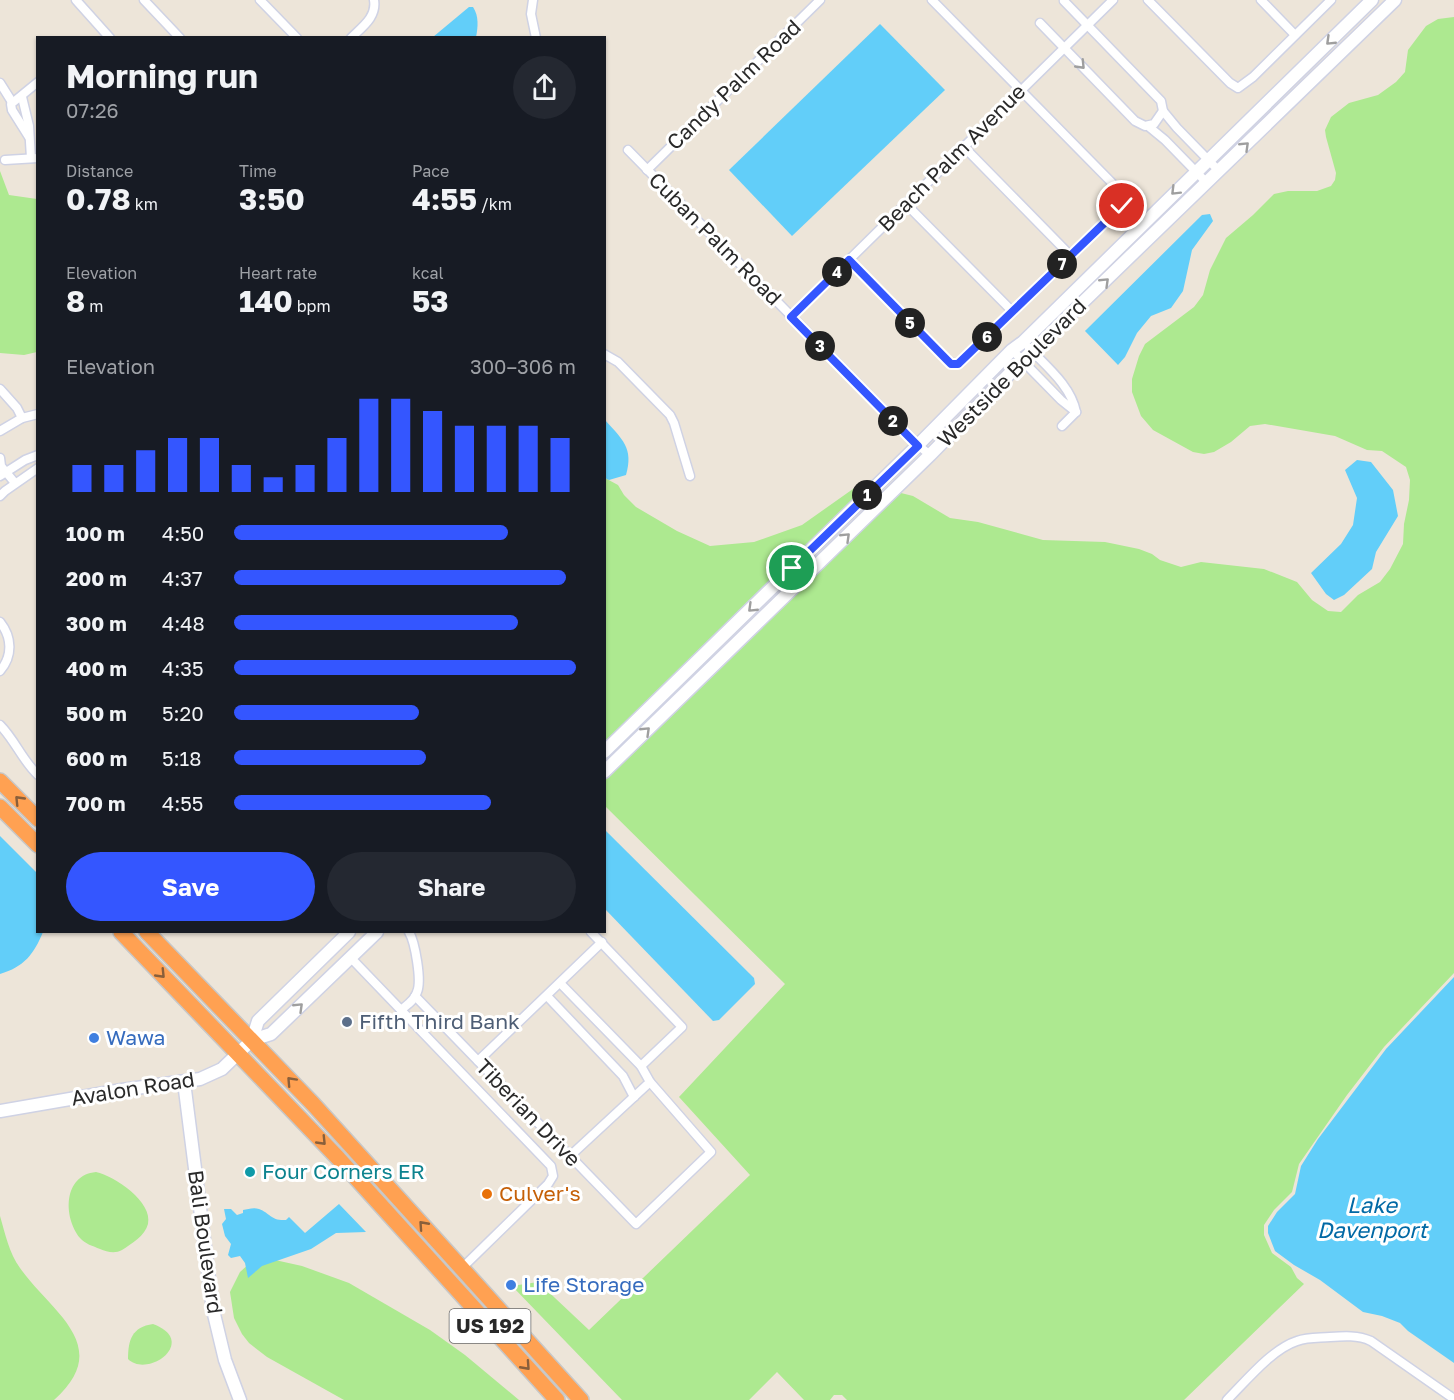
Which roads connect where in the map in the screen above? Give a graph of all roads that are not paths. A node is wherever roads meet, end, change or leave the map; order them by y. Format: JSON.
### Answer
{"nodes":[{"id":1,"x":76,"y":0,"type":"edge"},
{"id":2,"x":144,"y":0,"type":"edge"},
{"id":3,"x":260,"y":0,"type":"edge"},
{"id":4,"x":374,"y":0,"type":"edge"},
{"id":5,"x":533,"y":0,"type":"edge"},
{"id":6,"x":820,"y":0,"type":"edge"},
{"id":7,"x":932,"y":0,"type":"edge"},
{"id":8,"x":1064,"y":0,"type":"edge"},
{"id":9,"x":1113,"y":0,"type":"edge"},
{"id":10,"x":1148,"y":0,"type":"edge"},
{"id":11,"x":1261,"y":0,"type":"edge"},
{"id":12,"x":1331,"y":0,"type":"edge"},
{"id":13,"x":1372,"y":0,"type":"edge"},
{"id":14,"x":1395,"y":0,"type":"edge"},
{"id":15,"x":1040,"y":23,"type":"dead end"},
{"id":16,"x":1088,"y":25,"type":"junction"},
{"id":17,"x":1295,"y":35,"type":"junction"},
{"id":18,"x":109,"y":36,"type":"edge"},
{"id":19,"x":178,"y":36,"type":"edge"},
{"id":20,"x":295,"y":36,"type":"edge"},
{"id":21,"x":353,"y":36,"type":"edge"},
{"id":22,"x":536,"y":36,"type":"edge"},
{"id":23,"x":1064,"y":48,"type":"junction"},
{"id":24,"x":0,"y":83,"type":"edge"},
{"id":25,"x":36,"y":84,"type":"edge"},
{"id":26,"x":1021,"y":91,"type":"junction"},
{"id":27,"x":22,"y":97,"type":"junction"},
{"id":28,"x":12,"y":102,"type":"junction"},
{"id":29,"x":1163,"y":111,"type":"junction"},
{"id":30,"x":1148,"y":126,"type":"junction"},
{"id":31,"x":1177,"y":128,"type":"junction"},
{"id":32,"x":29,"y":137,"type":"junction"},
{"id":33,"x":1165,"y":140,"type":"junction"},
{"id":34,"x":964,"y":147,"type":"junction"},
{"id":35,"x":628,"y":150,"type":"dead end"},
{"id":36,"x":34,"y":158,"type":"edge"},
{"id":37,"x":1208,"y":159,"type":"junction"},
{"id":38,"x":4,"y":160,"type":"dead end"},
{"id":39,"x":647,"y":170,"type":"junction"},
{"id":40,"x":1196,"y":171,"type":"junction"},
{"id":41,"x":1219,"y":171,"type":"junction"},
{"id":42,"x":1207,"y":183,"type":"junction"},
{"id":43,"x":906,"y":204,"type":"junction"},
{"id":44,"x":1071,"y":256,"type":"junction"},
{"id":45,"x":849,"y":260,"type":"junction"},
{"id":46,"x":1013,"y":312,"type":"junction"},
{"id":47,"x":791,"y":317,"type":"junction"},
{"id":48,"x":1023,"y":342,"type":"junction"},
{"id":49,"x":1012,"y":350,"type":"junction"},
{"id":50,"x":1032,"y":352,"type":"junction"},
{"id":51,"x":606,"y":355,"type":"edge"},
{"id":52,"x":1023,"y":360,"type":"junction"},
{"id":53,"x":1056,"y":376,"type":"junction"},
{"id":54,"x":1047,"y":386,"type":"junction"},
{"id":55,"x":0,"y":389,"type":"edge"},
{"id":56,"x":1076,"y":412,"type":"junction"},
{"id":57,"x":36,"y":414,"type":"edge"},
{"id":58,"x":22,"y":418,"type":"junction"},
{"id":59,"x":1062,"y":426,"type":"dead end"},
{"id":60,"x":0,"y":431,"type":"edge"},
{"id":61,"x":918,"y":446,"type":"junction"},
{"id":62,"x":930,"y":455,"type":"junction"},
{"id":63,"x":36,"y":456,"type":"edge"},
{"id":64,"x":2,"y":468,"type":"edge"},
{"id":65,"x":36,"y":469,"type":"edge"},
{"id":66,"x":690,"y":476,"type":"dead end"},
{"id":67,"x":15,"y":483,"type":"junction"},
{"id":68,"x":0,"y":496,"type":"edge"},
{"id":69,"x":0,"y":622,"type":"edge"},
{"id":70,"x":0,"y":671,"type":"edge"},
{"id":71,"x":0,"y":725,"type":"edge"},
{"id":72,"x":606,"y":750,"type":"edge"},
{"id":73,"x":606,"y":770,"type":"edge"},
{"id":74,"x":36,"y":773,"type":"edge"},
{"id":75,"x":0,"y":781,"type":"edge"},
{"id":76,"x":0,"y":807,"type":"edge"},
{"id":77,"x":36,"y":817,"type":"edge"},
{"id":78,"x":22,"y":830,"type":"junction"},
{"id":79,"x":36,"y":834,"type":"edge"},
{"id":80,"x":36,"y":843,"type":"edge"},
{"id":81,"x":122,"y":933,"type":"edge"},
{"id":82,"x":148,"y":933,"type":"edge"},
{"id":83,"x":348,"y":933,"type":"edge"},
{"id":84,"x":376,"y":933,"type":"edge"},
{"id":85,"x":410,"y":933,"type":"edge"},
{"id":86,"x":592,"y":933,"type":"edge"},
{"id":87,"x":602,"y":942,"type":"junction"},
{"id":88,"x":350,"y":957,"type":"junction"},
{"id":89,"x":560,"y":982,"type":"junction"},
{"id":90,"x":415,"y":996,"type":"junction"},
{"id":91,"x":547,"y":996,"type":"junction"},
{"id":92,"x":401,"y":1010,"type":"junction"},
{"id":93,"x":252,"y":1040,"type":"junction"},
{"id":94,"x":239,"y":1053,"type":"junction"},
{"id":95,"x":478,"y":1061,"type":"junction"},
{"id":96,"x":641,"y":1066,"type":"junction"},
{"id":97,"x":184,"y":1082,"type":"junction"},
{"id":98,"x":650,"y":1082,"type":"junction"},
{"id":99,"x":634,"y":1097,"type":"junction"},
{"id":100,"x":0,"y":1111,"type":"edge"},
{"id":101,"x":570,"y":1156,"type":"junction"},
{"id":102,"x":430,"y":1260,"type":"junction"},
{"id":103,"x":462,"y":1268,"type":"junction"},
{"id":104,"x":451,"y":1283,"type":"junction"},
{"id":105,"x":484,"y":1292,"type":"junction"},
{"id":106,"x":1454,"y":1399,"type":"edge"},
{"id":107,"x":240,"y":1400,"type":"edge"},
{"id":108,"x":557,"y":1400,"type":"edge"},
{"id":109,"x":581,"y":1400,"type":"edge"},
{"id":110,"x":1227,"y":1400,"type":"edge"}],
"edges":[{"from":1,"to":18,"type":"street"},
{"from":2,"to":19,"type":"street"},
{"from":3,"to":20,"type":"street"},
{"from":4,"to":21,"type":"street"},
{"from":5,"to":22,"type":"street"},
{"from":6,"to":39,"type":"street","name":"Candy Palm Road"},
{"from":7,"to":26,"type":"street"},
{"from":8,"to":16,"type":"street"},
{"from":9,"to":16,"type":"street","name":"Beach Palm Avenue"},
{"from":10,"to":17,"type":"street"},
{"from":11,"to":17,"type":"street"},
{"from":12,"to":17,"type":"street"},
{"from":13,"to":37,"type":"street","name":"Westside Boulevard","one_way":true},
{"from":41,"to":14,"type":"street","name":"Westside Boulevard","one_way":true},
{"from":15,"to":23,"type":"street"},
{"from":16,"to":23,"type":"street","name":"Beach Palm Avenue"},
{"from":16,"to":29,"type":"street"},
{"from":23,"to":26,"type":"street","name":"Beach Palm Avenue"},
{"from":23,"to":30,"type":"street","one_way":true},
{"from":24,"to":28,"type":"street"},
{"from":25,"to":27,"type":"street"},
{"from":26,"to":34,"type":"street","name":"Beach Palm Avenue"},
{"from":26,"to":44,"type":"street"},
{"from":27,"to":28,"type":"street"},
{"from":27,"to":32,"type":"street"},
{"from":28,"to":32,"type":"street"},
{"from":29,"to":30,"type":"street"},
{"from":29,"to":31,"type":"street"},
{"from":30,"to":33,"type":"street"},
{"from":31,"to":33,"type":"street"},
{"from":31,"to":37,"type":"street"},
{"from":32,"to":36,"type":"street"},
{"from":33,"to":40,"type":"street"},
{"from":34,"to":43,"type":"street","name":"Beach Palm Avenue"},
{"from":34,"to":44,"type":"street"},
{"from":35,"to":39,"type":"street","name":"Cuban Palm Road"},
{"from":36,"to":38,"type":"street"},
{"from":37,"to":40,"type":"street","name":"Westside Boulevard"},
{"from":37,"to":41,"type":"street"},
{"from":39,"to":47,"type":"street","name":"Cuban Palm Road"},
{"from":40,"to":42,"type":"street"},
{"from":40,"to":48,"type":"street","name":"Westside Boulevard","one_way":true},
{"from":41,"to":42,"type":"street","name":"Westside Boulevard"},
{"from":50,"to":42,"type":"street","name":"Westside Boulevard","one_way":true},
{"from":43,"to":45,"type":"street","name":"Beach Palm Avenue"},
{"from":43,"to":46,"type":"street"},
{"from":44,"to":46,"type":"street"},
{"from":45,"to":46,"type":"street"},
{"from":45,"to":47,"type":"street","name":"Beach Palm Avenue"},
{"from":47,"to":61,"type":"street","name":"Cuban Palm Road"},
{"from":48,"to":49,"type":"street","name":"Westside Boulevard"},
{"from":48,"to":50,"type":"street"},
{"from":49,"to":52,"type":"street"},
{"from":49,"to":61,"type":"street","name":"Westside Boulevard"},
{"from":50,"to":52,"type":"street","name":"Westside Boulevard"},
{"from":50,"to":53,"type":"street"},
{"from":51,"to":66,"type":"street"},
{"from":52,"to":54,"type":"street"},
{"from":52,"to":62,"type":"street","name":"Westside Boulevard"},
{"from":53,"to":54,"type":"street"},
{"from":53,"to":56,"type":"street"},
{"from":54,"to":56,"type":"street"},
{"from":55,"to":58,"type":"street"},
{"from":56,"to":59,"type":"street"},
{"from":57,"to":58,"type":"street"},
{"from":58,"to":60,"type":"street"},
{"from":61,"to":62,"type":"street","name":"Cuban Palm Road"},
{"from":61,"to":72,"type":"street","name":"Westside Boulevard","one_way":true},
{"from":73,"to":62,"type":"street","name":"Westside Boulevard","one_way":true},
{"from":63,"to":64,"type":"street"},
{"from":64,"to":67,"type":"street"},
{"from":65,"to":67,"type":"street"},
{"from":67,"to":68,"type":"street"},
{"from":69,"to":70,"type":"street"},
{"from":71,"to":74,"type":"street"},
{"from":77,"to":75,"type":"highway","one_way":true},
{"from":76,"to":78,"type":"highway"},
{"from":78,"to":79,"type":"highway"},
{"from":78,"to":80,"type":"highway"},
{"from":81,"to":94,"type":"highway","number":"US 192","one_way":true},
{"from":82,"to":93,"type":"highway","number":"US 192"},
{"from":83,"to":93,"type":"street"},
{"from":84,"to":88,"type":"street"},
{"from":85,"to":90,"type":"street"},
{"from":86,"to":87,"type":"street"},
{"from":87,"to":89,"type":"street"},
{"from":87,"to":96,"type":"street"},
{"from":88,"to":92,"type":"street"},
{"from":93,"to":88,"type":"street","one_way":true},
{"from":89,"to":91,"type":"street"},
{"from":89,"to":96,"type":"street","name":"Tiberian Drive"},
{"from":90,"to":92,"type":"street"},
{"from":90,"to":95,"type":"street","name":"Tiberian Drive"},
{"from":91,"to":95,"type":"street"},
{"from":91,"to":99,"type":"street"},
{"from":92,"to":103,"type":"street"},
{"from":93,"to":94,"type":"street","name":"Avalon Road"},
{"from":103,"to":93,"type":"highway","number":"US 192","one_way":true},
{"from":94,"to":97,"type":"street","name":"Avalon Road"},
{"from":94,"to":102,"type":"highway","number":"US 192","one_way":true},
{"from":95,"to":101,"type":"street","name":"Tiberian Drive"},
{"from":96,"to":98,"type":"street","name":"Tiberian Drive"},
{"from":97,"to":100,"type":"street","name":"Avalon Road"},
{"from":97,"to":107,"type":"street","name":"Bali Boulevard"},
{"from":98,"to":99,"type":"street"},
{"from":98,"to":101,"type":"street","name":"Tiberian Drive"},
{"from":99,"to":101,"type":"street"},
{"from":102,"to":103,"type":"highway"},
{"from":102,"to":104,"type":"highway","number":"US 192"},
{"from":103,"to":105,"type":"highway","number":"US 192"},
{"from":104,"to":105,"type":"highway"},
{"from":104,"to":108,"type":"highway","number":"US 192","one_way":true},
{"from":105,"to":109,"type":"highway","number":"US 192"},
{"from":106,"to":110,"type":"street"}]}
